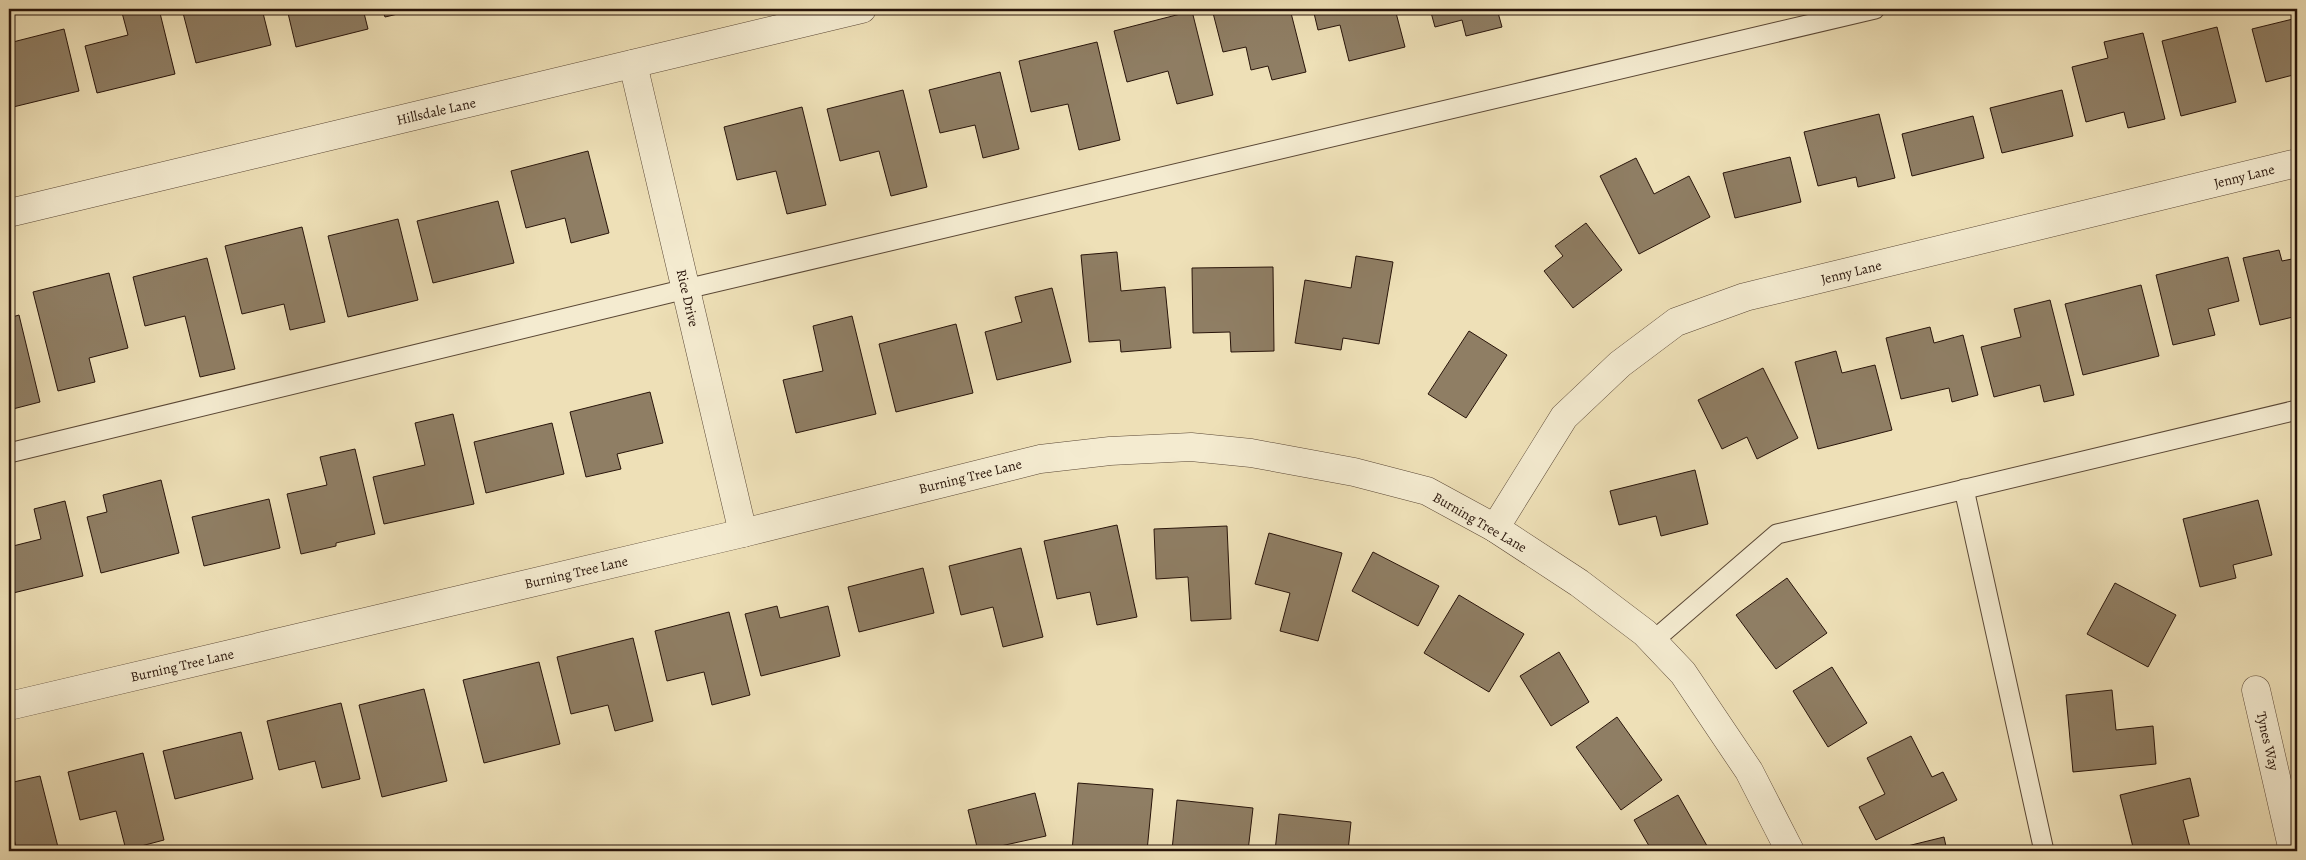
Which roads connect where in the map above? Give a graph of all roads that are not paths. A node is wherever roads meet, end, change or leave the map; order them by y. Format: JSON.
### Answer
{"nodes":[{"id":1,"x":862,"y":9,"type":"edge"},
{"id":2,"x":1875,"y":9,"type":"edge"},
{"id":3,"x":632,"y":64,"type":"junction"},
{"id":4,"x":2297,"y":164,"type":"edge"},
{"id":5,"x":9,"y":213,"type":"edge"},
{"id":6,"x":686,"y":289,"type":"junction"},
{"id":7,"x":2297,"y":410,"type":"edge"},
{"id":8,"x":9,"y":453,"type":"edge"},
{"id":9,"x":1964,"y":489,"type":"junction"},
{"id":10,"x":1495,"y":528,"type":"junction"},
{"id":11,"x":743,"y":533,"type":"junction"},
{"id":12,"x":1653,"y":641,"type":"junction"},
{"id":13,"x":2256,"y":690,"type":"dead end"},
{"id":14,"x":9,"y":706,"type":"edge"},
{"id":15,"x":1790,"y":851,"type":"edge"},
{"id":16,"x":2044,"y":851,"type":"edge"},
{"id":17,"x":2293,"y":851,"type":"edge"}],
"edges":[{"from":1,"to":3,"type":"street","name":"Hillsdale Lane"},
{"from":2,"to":6,"type":"lane"},
{"from":3,"to":5,"type":"street","name":"Hillsdale Lane"},
{"from":3,"to":6,"type":"street","name":"Rice Drive"},
{"from":4,"to":10,"type":"street","name":"Jenny Lane"},
{"from":6,"to":8,"type":"lane"},
{"from":6,"to":11,"type":"street","name":"Rice Drive"},
{"from":7,"to":9,"type":"lane"},
{"from":9,"to":12,"type":"lane"},
{"from":9,"to":16,"type":"lane"},
{"from":10,"to":11,"type":"street","name":"Burning Tree Lane"},
{"from":10,"to":12,"type":"street","name":"Burning Tree Lane"},
{"from":11,"to":14,"type":"street","name":"Burning Tree Lane"},
{"from":12,"to":15,"type":"street","name":"Burning Tree Lane"},
{"from":13,"to":17,"type":"street","name":"Tynes Way"}]}
